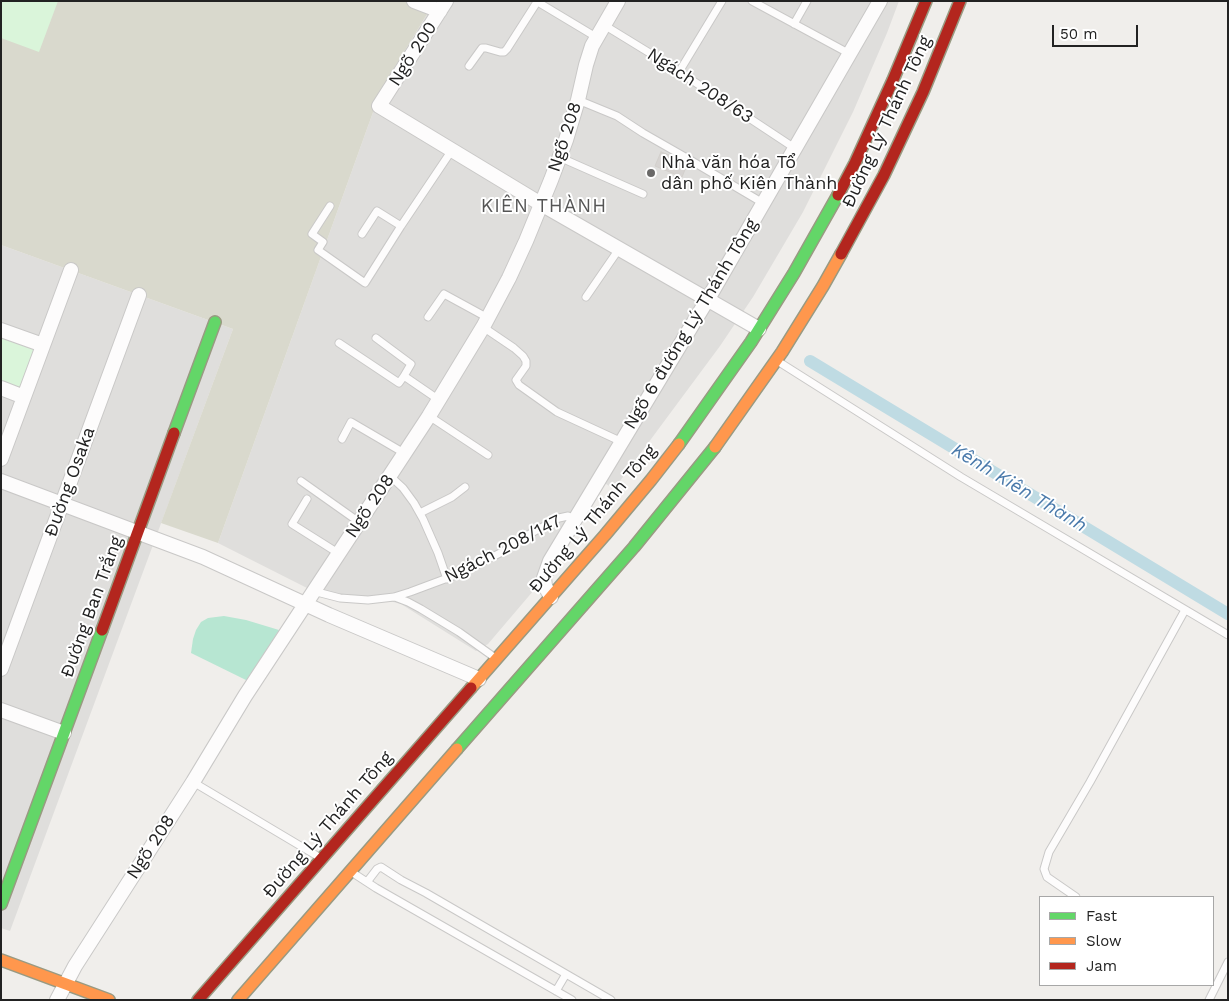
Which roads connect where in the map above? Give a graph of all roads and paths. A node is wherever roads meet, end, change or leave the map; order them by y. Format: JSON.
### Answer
{"nodes":[{"id":1,"x":414,"y":1,"type":"edge"},
{"id":2,"x":618,"y":1,"type":"edge"},
{"id":3,"x":722,"y":1,"type":"edge"},
{"id":4,"x":752,"y":1,"type":"edge"},
{"id":5,"x":807,"y":1,"type":"edge"},
{"id":6,"x":880,"y":1,"type":"edge"},
{"id":7,"x":926,"y":1,"type":"edge"},
{"id":8,"x":960,"y":1,"type":"edge"},
{"id":9,"x":537,"y":2,"type":"edge"},
{"id":10,"x":443,"y":6,"type":"edge"},
{"id":11,"x":794,"y":24,"type":"junction"},
{"id":12,"x":600,"y":31,"type":"junction"},
{"id":13,"x":850,"y":54,"type":"junction"},
{"id":14,"x":469,"y":66,"type":"dead end"},
{"id":15,"x":679,"y":72,"type":"junction"},
{"id":16,"x":578,"y":100,"type":"junction"},
{"id":17,"x":796,"y":148,"type":"junction"},
{"id":18,"x":452,"y":150,"type":"junction"},
{"id":19,"x":560,"y":157,"type":"junction"},
{"id":20,"x":643,"y":194,"type":"dead end"},
{"id":21,"x":763,"y":203,"type":"junction"},
{"id":22,"x":541,"y":204,"type":"junction"},
{"id":23,"x":330,"y":206,"type":"dead end"},
{"id":24,"x":401,"y":226,"type":"junction"},
{"id":25,"x":362,"y":234,"type":"dead end"},
{"id":26,"x":619,"y":249,"type":"junction"},
{"id":27,"x":71,"y":270,"type":"dead end"},
{"id":28,"x":139,"y":295,"type":"dead end"},
{"id":29,"x":586,"y":297,"type":"dead end"},
{"id":30,"x":707,"y":299,"type":"junction"},
{"id":31,"x":428,"y":317,"type":"dead end"},
{"id":32,"x":215,"y":322,"type":"dead end"},
{"id":33,"x":485,"y":323,"type":"junction"},
{"id":34,"x":759,"y":329,"type":"junction"},
{"id":35,"x":1,"y":330,"type":"edge"},
{"id":36,"x":376,"y":338,"type":"dead end"},
{"id":37,"x":339,"y":343,"type":"dead end"},
{"id":38,"x":43,"y":345,"type":"junction"},
{"id":39,"x":776,"y":360,"type":"junction"},
{"id":40,"x":404,"y":376,"type":"junction"},
{"id":41,"x":1,"y":388,"type":"edge"},
{"id":42,"x":24,"y":397,"type":"junction"},
{"id":43,"x":439,"y":400,"type":"junction"},
{"id":44,"x":429,"y":416,"type":"junction"},
{"id":45,"x":342,"y":439,"type":"dead end"},
{"id":46,"x":622,"y":442,"type":"junction"},
{"id":47,"x":404,"y":453,"type":"junction"},
{"id":48,"x":488,"y":455,"type":"dead end"},
{"id":49,"x":1,"y":459,"type":"edge"},
{"id":50,"x":390,"y":476,"type":"junction"},
{"id":51,"x":1,"y":481,"type":"edge"},
{"id":52,"x":300,"y":481,"type":"dead end"},
{"id":53,"x":465,"y":487,"type":"dead end"},
{"id":54,"x":307,"y":499,"type":"dead end"},
{"id":55,"x":62,"y":504,"type":"junction"},
{"id":56,"x":420,"y":513,"type":"junction"},
{"id":57,"x":575,"y":519,"type":"junction"},
{"id":58,"x":628,"y":519,"type":"junction"},
{"id":59,"x":359,"y":522,"type":"junction"},
{"id":60,"x":138,"y":532,"type":"junction"},
{"id":61,"x":646,"y":532,"type":"junction"},
{"id":62,"x":338,"y":553,"type":"junction"},
{"id":63,"x":447,"y":578,"type":"junction"},
{"id":64,"x":313,"y":591,"type":"junction"},
{"id":65,"x":394,"y":597,"type":"junction"},
{"id":66,"x":551,"y":597,"type":"junction"},
{"id":67,"x":305,"y":604,"type":"junction"},
{"id":68,"x":1185,"y":610,"type":"junction"},
{"id":69,"x":1228,"y":635,"type":"edge"},
{"id":70,"x":497,"y":658,"type":"junction"},
{"id":71,"x":1,"y":669,"type":"edge"},
{"id":72,"x":479,"y":679,"type":"junction"},
{"id":73,"x":1,"y":710,"type":"edge"},
{"id":74,"x":64,"y":734,"type":"junction"},
{"id":75,"x":193,"y":782,"type":"junction"},
{"id":76,"x":322,"y":859,"type":"junction"},
{"id":77,"x":351,"y":871,"type":"junction"},
{"id":78,"x":367,"y":882,"type":"junction"},
{"id":79,"x":1074,"y":896,"type":"edge"},
{"id":80,"x":1,"y":904,"type":"edge"},
{"id":81,"x":1,"y":960,"type":"edge"},
{"id":82,"x":1228,"y":962,"type":"edge"},
{"id":83,"x":566,"y":976,"type":"junction"},
{"id":84,"x":66,"y":984,"type":"junction"},
{"id":85,"x":1214,"y":986,"type":"edge"},
{"id":86,"x":557,"y":989,"type":"junction"},
{"id":87,"x":57,"y":1000,"type":"edge"},
{"id":88,"x":109,"y":1000,"type":"edge"},
{"id":89,"x":198,"y":1000,"type":"edge"},
{"id":90,"x":238,"y":1000,"type":"edge"},
{"id":91,"x":572,"y":1000,"type":"edge"},
{"id":92,"x":611,"y":1000,"type":"edge"},
{"id":93,"x":1209,"y":1000,"type":"edge"}],
"edges":[{"from":1,"to":10,"type":"street"},
{"from":2,"to":12,"type":"street","name":"Ngõ 208"},
{"from":3,"to":15,"type":"lane"},
{"from":4,"to":11,"type":"lane"},
{"from":5,"to":11,"type":"lane"},
{"from":6,"to":13,"type":"street","name":"Ngõ 6 đường Lý Thánh Tông"},
{"from":7,"to":34,"type":"main road","name":"Đường Lý Thánh Tông"},
{"from":8,"to":39,"type":"main road","name":"Đường Lý Thánh Tông"},
{"from":9,"to":12,"type":"lane","name":"Ngách 208/63"},
{"from":9,"to":14,"type":"lane"},
{"from":10,"to":18,"type":"street","name":"Ngõ 200"},
{"from":11,"to":13,"type":"lane"},
{"from":12,"to":15,"type":"lane","name":"Ngách 208/63"},
{"from":12,"to":16,"type":"street","name":"Ngõ 208"},
{"from":13,"to":17,"type":"street","name":"Ngõ 6 đường Lý Thánh Tông"},
{"from":15,"to":17,"type":"lane","name":"Ngách 208/63"},
{"from":16,"to":19,"type":"street","name":"Ngõ 208"},
{"from":16,"to":21,"type":"lane"},
{"from":17,"to":21,"type":"street","name":"Ngõ 6 đường Lý Thánh Tông"},
{"from":18,"to":22,"type":"street"},
{"from":18,"to":24,"type":"lane"},
{"from":19,"to":20,"type":"lane"},
{"from":19,"to":22,"type":"street","name":"Ngõ 208"},
{"from":21,"to":30,"type":"street","name":"Ngõ 6 đường Lý Thánh Tông"},
{"from":22,"to":26,"type":"street"},
{"from":22,"to":33,"type":"street","name":"Ngõ 208"},
{"from":23,"to":24,"type":"lane"},
{"from":24,"to":25,"type":"lane"},
{"from":26,"to":29,"type":"lane"},
{"from":26,"to":30,"type":"street"},
{"from":27,"to":38,"type":"street"},
{"from":28,"to":55,"type":"street","name":"Đường Osaka"},
{"from":30,"to":34,"type":"street"},
{"from":30,"to":46,"type":"street","name":"Ngõ 6 đường Lý Thánh Tông"},
{"from":31,"to":33,"type":"lane"},
{"from":32,"to":60,"type":"main road","name":"Đường Ban Trắng"},
{"from":33,"to":43,"type":"street","name":"Ngõ 208"},
{"from":33,"to":46,"type":"lane"},
{"from":34,"to":58,"type":"main road","name":"Đường Lý Thánh Tông"},
{"from":35,"to":38,"type":"street"},
{"from":36,"to":40,"type":"lane"},
{"from":37,"to":40,"type":"lane"},
{"from":38,"to":42,"type":"street"},
{"from":39,"to":61,"type":"main road","name":"Đường Lý Thánh Tông"},
{"from":39,"to":68,"type":"lane"},
{"from":40,"to":43,"type":"lane"},
{"from":41,"to":42,"type":"street"},
{"from":42,"to":49,"type":"street"},
{"from":43,"to":44,"type":"street","name":"Ngõ 208"},
{"from":44,"to":47,"type":"street","name":"Ngõ 208"},
{"from":44,"to":48,"type":"lane"},
{"from":45,"to":47,"type":"lane"},
{"from":46,"to":57,"type":"street","name":"Ngõ 6 đường Lý Thánh Tông"},
{"from":47,"to":50,"type":"street","name":"Ngõ 208"},
{"from":50,"to":56,"type":"lane"},
{"from":50,"to":59,"type":"street","name":"Ngõ 208"},
{"from":51,"to":55,"type":"street"},
{"from":52,"to":59,"type":"lane"},
{"from":53,"to":56,"type":"lane"},
{"from":54,"to":62,"type":"lane"},
{"from":55,"to":60,"type":"street"},
{"from":55,"to":71,"type":"street","name":"Đường Osaka"},
{"from":56,"to":63,"type":"lane"},
{"from":57,"to":63,"type":"lane","name":"Ngách 208/147"},
{"from":57,"to":66,"type":"street","name":"Ngõ 6 đường Lý Thánh Tông"},
{"from":58,"to":61,"type":"main road"},
{"from":58,"to":66,"type":"main road","name":"Đường Lý Thánh Tông"},
{"from":59,"to":62,"type":"street","name":"Ngõ 208"},
{"from":60,"to":67,"type":"street"},
{"from":60,"to":74,"type":"main road","name":"Đường Ban Trắng"},
{"from":61,"to":77,"type":"main road","name":"Đường Lý Thánh Tông"},
{"from":62,"to":64,"type":"street","name":"Ngõ 208"},
{"from":63,"to":65,"type":"lane","name":"Ngách 208/147"},
{"from":64,"to":65,"type":"lane","name":"Ngách 208/147"},
{"from":64,"to":67,"type":"street","name":"Ngõ 208"},
{"from":65,"to":70,"type":"lane"},
{"from":66,"to":70,"type":"main road","name":"Đường Lý Thánh Tông"},
{"from":67,"to":72,"type":"street"},
{"from":67,"to":75,"type":"street","name":"Ngõ 208"},
{"from":68,"to":69,"type":"lane"},
{"from":68,"to":79,"type":"lane"},
{"from":70,"to":72,"type":"main road","name":"Đường Lý Thánh Tông"},
{"from":72,"to":76,"type":"main road","name":"Đường Lý Thánh Tông"},
{"from":73,"to":74,"type":"street"},
{"from":74,"to":80,"type":"main road","name":"Đường Ban Trắng"},
{"from":75,"to":76,"type":"lane"},
{"from":75,"to":84,"type":"street","name":"Ngõ 208"},
{"from":76,"to":89,"type":"main road","name":"Đường Lý Thánh Tông"},
{"from":77,"to":78,"type":"lane"},
{"from":77,"to":90,"type":"main road","name":"Đường Lý Thánh Tông"},
{"from":78,"to":83,"type":"lane"},
{"from":78,"to":86,"type":"lane"},
{"from":81,"to":84,"type":"main road"},
{"from":82,"to":85,"type":"lane"},
{"from":83,"to":86,"type":"lane"},
{"from":83,"to":92,"type":"lane"},
{"from":84,"to":87,"type":"street","name":"Ngõ 208"},
{"from":84,"to":88,"type":"main road"},
{"from":85,"to":93,"type":"lane"},
{"from":86,"to":91,"type":"lane"}]}
